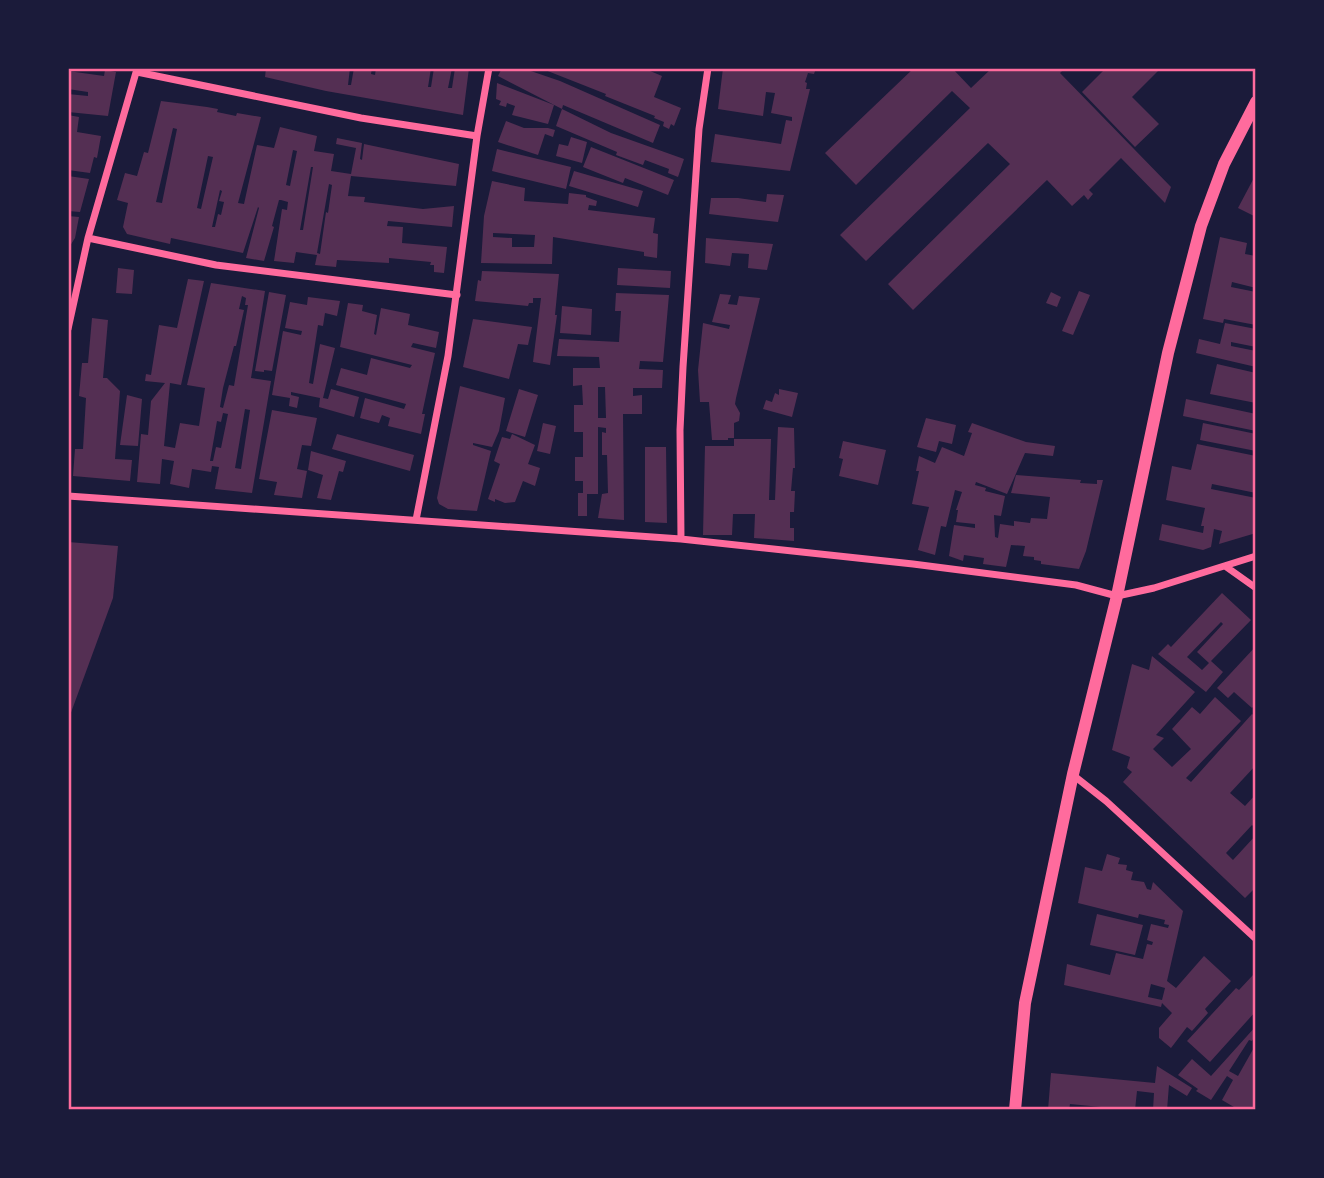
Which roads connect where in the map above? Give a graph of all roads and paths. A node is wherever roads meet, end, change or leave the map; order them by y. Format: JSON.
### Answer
{"nodes":[{"id":1,"x":489,"y":68,"type":"edge"},
{"id":2,"x":708,"y":68,"type":"edge"},
{"id":3,"x":137,"y":70,"type":"edge"},
{"id":4,"x":1256,"y":102,"type":"edge"},
{"id":5,"x":477,"y":136,"type":"junction"},
{"id":6,"x":88,"y":238,"type":"junction"},
{"id":7,"x":457,"y":295,"type":"junction"},
{"id":8,"x":68,"y":329,"type":"edge"},
{"id":9,"x":68,"y":496,"type":"edge"},
{"id":10,"x":416,"y":520,"type":"junction"},
{"id":11,"x":681,"y":539,"type":"junction"},
{"id":12,"x":1256,"y":556,"type":"edge"},
{"id":13,"x":1225,"y":566,"type":"junction"},
{"id":14,"x":1256,"y":588,"type":"edge"},
{"id":15,"x":1117,"y":596,"type":"junction"},
{"id":16,"x":1073,"y":774,"type":"junction"},
{"id":17,"x":1256,"y":939,"type":"edge"},
{"id":18,"x":1015,"y":1110,"type":"edge"}],
"edges":[{"from":1,"to":5,"type":"street"},
{"from":2,"to":11,"type":"street"},
{"from":3,"to":5,"type":"street"},
{"from":3,"to":6,"type":"street"},
{"from":4,"to":15,"type":"street"},
{"from":5,"to":7,"type":"street"},
{"from":6,"to":7,"type":"street"},
{"from":6,"to":8,"type":"street"},
{"from":7,"to":10,"type":"street"},
{"from":9,"to":10,"type":"street"},
{"from":10,"to":11,"type":"street"},
{"from":11,"to":15,"type":"street"},
{"from":12,"to":13,"type":"street"},
{"from":13,"to":14,"type":"street"},
{"from":13,"to":15,"type":"street"},
{"from":15,"to":16,"type":"street"},
{"from":16,"to":17,"type":"street"},
{"from":16,"to":18,"type":"street"}]}
